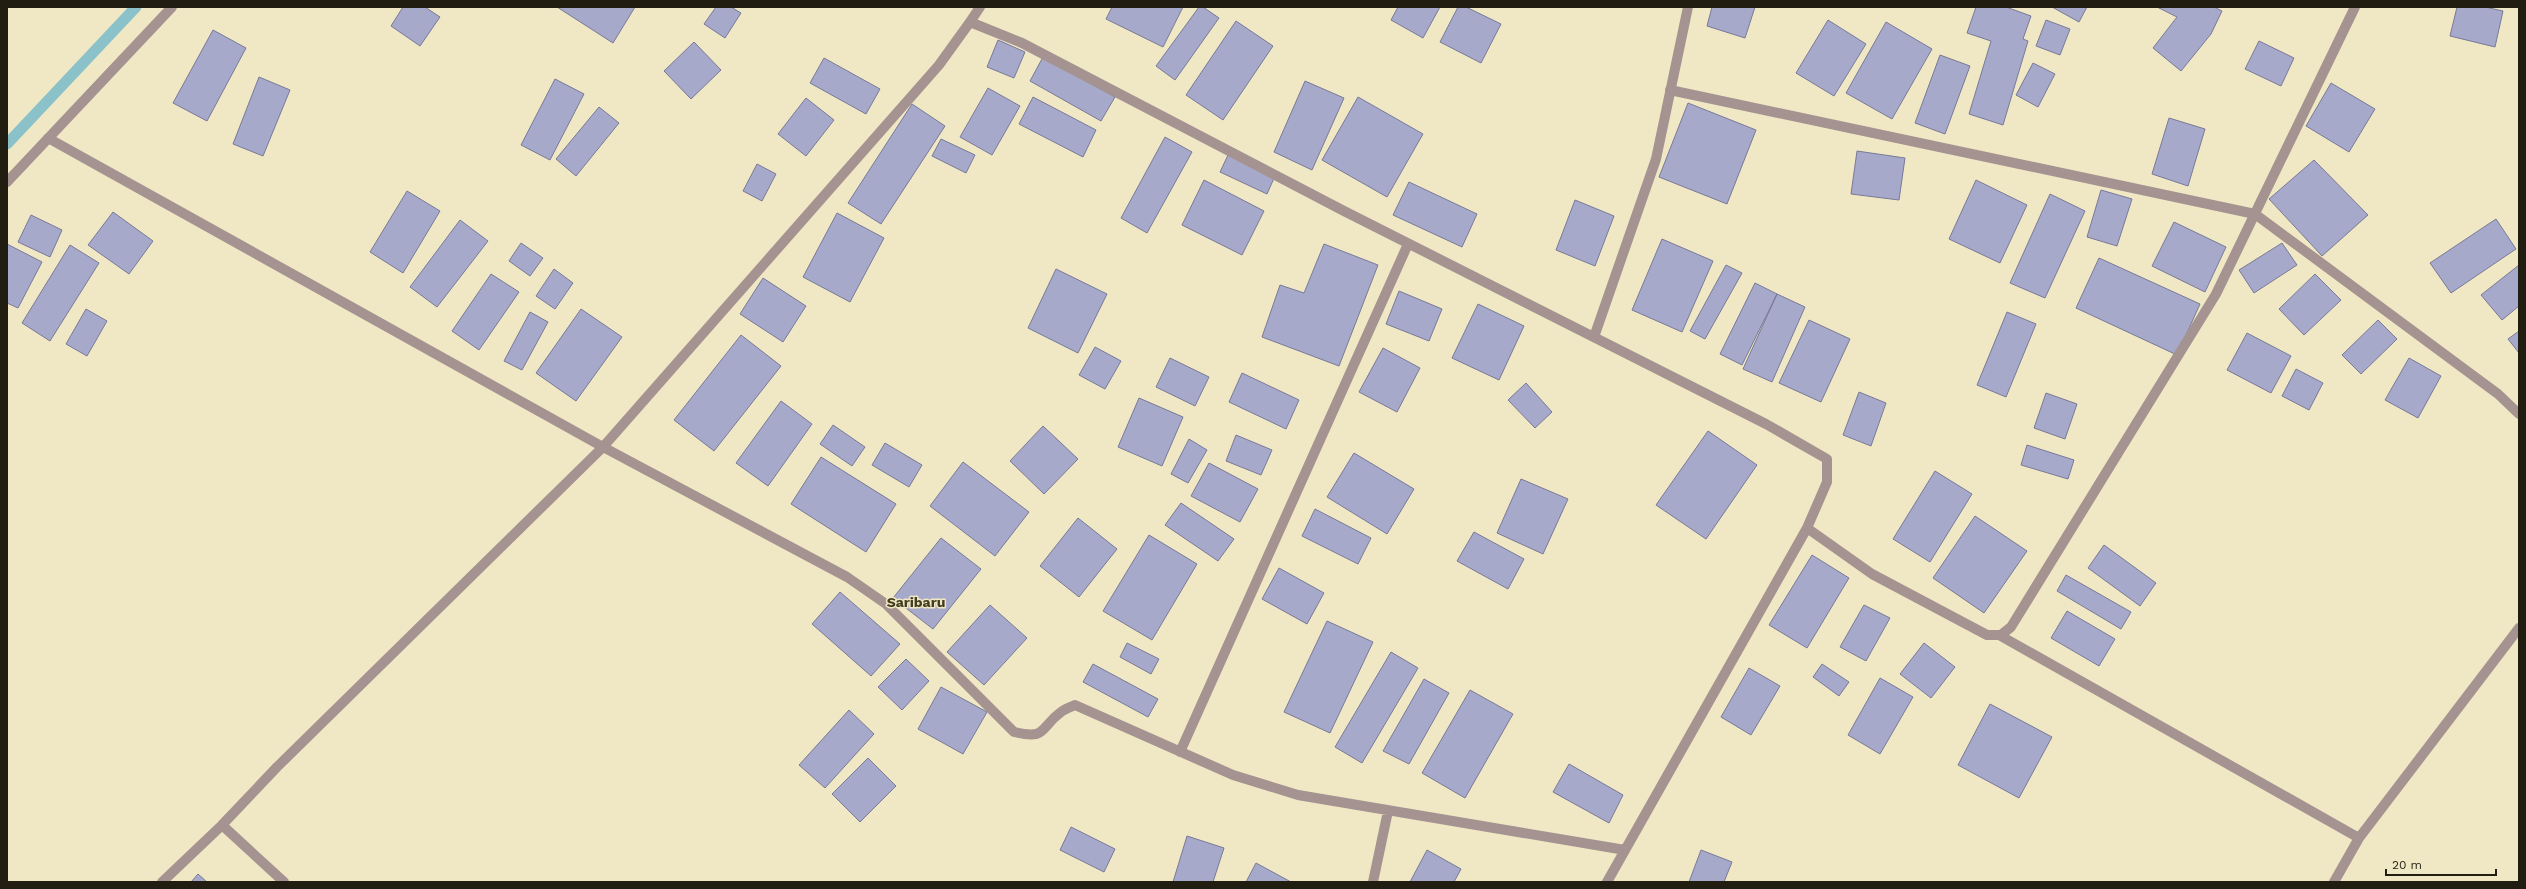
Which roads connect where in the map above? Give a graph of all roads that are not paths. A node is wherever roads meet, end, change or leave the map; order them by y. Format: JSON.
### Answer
{"nodes":[{"id":1,"x":172,"y":7,"type":"edge"},
{"id":2,"x":980,"y":7,"type":"edge"},
{"id":3,"x":1688,"y":7,"type":"edge"},
{"id":4,"x":2355,"y":7,"type":"edge"},
{"id":5,"x":970,"y":22,"type":"junction"},
{"id":6,"x":1670,"y":90,"type":"junction"},
{"id":7,"x":48,"y":138,"type":"junction"},
{"id":8,"x":7,"y":182,"type":"edge"},
{"id":9,"x":2255,"y":214,"type":"junction"},
{"id":10,"x":1408,"y":244,"type":"junction"},
{"id":11,"x":1594,"y":337,"type":"junction"},
{"id":12,"x":2519,"y":414,"type":"edge"},
{"id":13,"x":603,"y":447,"type":"junction"},
{"id":14,"x":1807,"y":528,"type":"junction"},
{"id":15,"x":2519,"y":628,"type":"edge"},
{"id":16,"x":1999,"y":635,"type":"junction"},
{"id":17,"x":1180,"y":752,"type":"junction"},
{"id":18,"x":1388,"y":811,"type":"junction"},
{"id":19,"x":222,"y":825,"type":"junction"},
{"id":20,"x":2359,"y":838,"type":"junction"},
{"id":21,"x":1625,"y":850,"type":"junction"},
{"id":22,"x":162,"y":882,"type":"edge"},
{"id":23,"x":284,"y":882,"type":"edge"},
{"id":24,"x":1373,"y":882,"type":"edge"},
{"id":25,"x":1607,"y":882,"type":"edge"},
{"id":26,"x":2334,"y":882,"type":"edge"}],
"edges":[{"from":1,"to":7,"type":"street"},
{"from":2,"to":5,"type":"street"},
{"from":3,"to":6,"type":"street"},
{"from":4,"to":9,"type":"street"},
{"from":5,"to":10,"type":"street"},
{"from":5,"to":13,"type":"street"},
{"from":6,"to":9,"type":"street"},
{"from":6,"to":11,"type":"street"},
{"from":7,"to":8,"type":"street"},
{"from":7,"to":13,"type":"street"},
{"from":9,"to":12,"type":"street"},
{"from":9,"to":16,"type":"street"},
{"from":10,"to":11,"type":"street"},
{"from":10,"to":17,"type":"street"},
{"from":11,"to":14,"type":"street"},
{"from":13,"to":17,"type":"street"},
{"from":13,"to":19,"type":"street"},
{"from":14,"to":16,"type":"street"},
{"from":14,"to":21,"type":"street"},
{"from":15,"to":20,"type":"street"},
{"from":16,"to":20,"type":"street"},
{"from":17,"to":18,"type":"street"},
{"from":18,"to":21,"type":"street"},
{"from":18,"to":24,"type":"street"},
{"from":19,"to":22,"type":"street"},
{"from":19,"to":23,"type":"street"},
{"from":20,"to":26,"type":"street"},
{"from":21,"to":25,"type":"street"}]}
